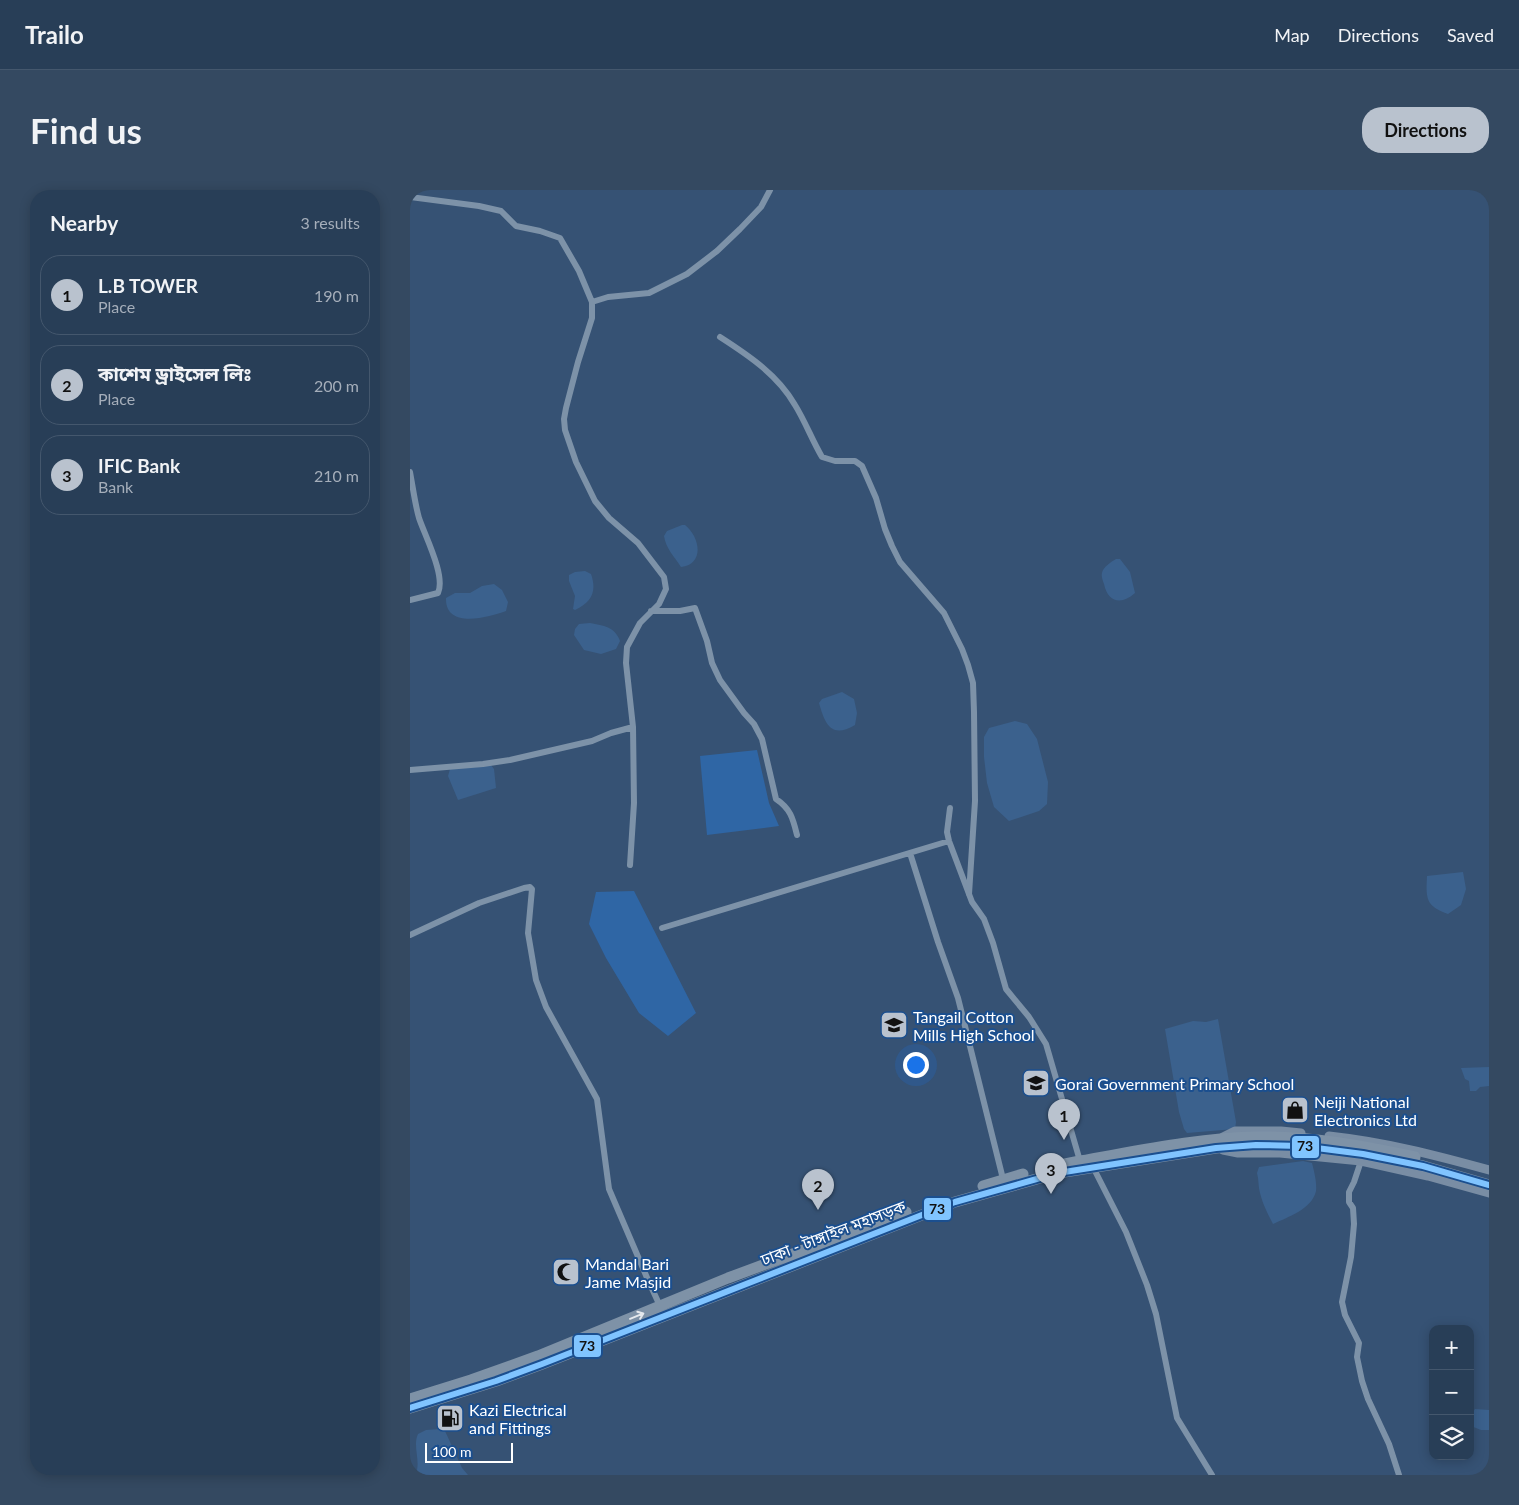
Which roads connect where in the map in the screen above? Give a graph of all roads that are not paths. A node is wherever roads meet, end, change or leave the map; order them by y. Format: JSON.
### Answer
{"nodes":[{"id":1,"x":770,"y":190,"type":"edge"},
{"id":2,"x":410,"y":197,"type":"edge"},
{"id":3,"x":592,"y":302,"type":"junction"},
{"id":4,"x":720,"y":337,"type":"dead end"},
{"id":5,"x":410,"y":472,"type":"edge"},
{"id":6,"x":410,"y":600,"type":"edge"},
{"id":7,"x":651,"y":611,"type":"junction"},
{"id":8,"x":634,"y":727,"type":"junction"},
{"id":9,"x":410,"y":770,"type":"edge"},
{"id":10,"x":950,"y":808,"type":"dead end"},
{"id":11,"x":797,"y":835,"type":"dead end"},
{"id":12,"x":948,"y":841,"type":"junction"},
{"id":13,"x":910,"y":853,"type":"junction"},
{"id":14,"x":630,"y":865,"type":"dead end"},
{"id":15,"x":969,"y":894,"type":"junction"},
{"id":16,"x":662,"y":928,"type":"dead end"},
{"id":17,"x":410,"y":935,"type":"edge"},
{"id":18,"x":1217,"y":1144,"type":"junction"},
{"id":19,"x":1362,"y":1160,"type":"junction"},
{"id":20,"x":1080,"y":1161,"type":"junction"},
{"id":21,"x":1092,"y":1167,"type":"junction"},
{"id":22,"x":1489,"y":1170,"type":"edge"},
{"id":23,"x":1489,"y":1177,"type":"edge"},
{"id":24,"x":1003,"y":1179,"type":"junction"},
{"id":25,"x":1489,"y":1185,"type":"edge"},
{"id":26,"x":1489,"y":1193,"type":"edge"},
{"id":27,"x":769,"y":1268,"type":"junction"},
{"id":28,"x":660,"y":1306,"type":"junction"},
{"id":29,"x":410,"y":1399,"type":"edge"},
{"id":30,"x":410,"y":1408,"type":"edge"},
{"id":31,"x":1212,"y":1475,"type":"edge"},
{"id":32,"x":1399,"y":1475,"type":"edge"}],
"edges":[{"from":1,"to":3,"type":"street"},
{"from":2,"to":3,"type":"street"},
{"from":3,"to":7,"type":"street"},
{"from":4,"to":15,"type":"street"},
{"from":5,"to":6,"type":"street"},
{"from":7,"to":8,"type":"street"},
{"from":7,"to":11,"type":"street"},
{"from":8,"to":9,"type":"street"},
{"from":8,"to":14,"type":"street"},
{"from":10,"to":12,"type":"street"},
{"from":12,"to":13,"type":"street"},
{"from":12,"to":15,"type":"street"},
{"from":13,"to":16,"type":"street"},
{"from":13,"to":24,"type":"street"},
{"from":15,"to":20,"type":"street"},
{"from":17,"to":28,"type":"street"},
{"from":18,"to":19,"type":"main road"},
{"from":18,"to":20,"type":"highway","name":"ঢাকা - টাঙ্গাইল মহাসড়ক"},
{"from":18,"to":21,"type":"highway","name":"ঢাকা - টাঙ্গাইল মহাসড়ক"},
{"from":18,"to":22,"type":"main road"},
{"from":18,"to":23,"type":"highway","name":"ঢাকা - টাঙ্গাইল মহাসড়ক"},
{"from":18,"to":25,"type":"highway","name":"ঢাকা - টাঙ্গাইল মহাসড়ক"},
{"from":19,"to":26,"type":"main road"},
{"from":19,"to":32,"type":"street"},
{"from":20,"to":24,"type":"highway","name":"ঢাকা - টাঙ্গাইল মহাসড়ক"},
{"from":21,"to":27,"type":"highway","name":"ঢাকা - টাঙ্গাইল মহাসড়ক"},
{"from":21,"to":31,"type":"street"},
{"from":24,"to":27,"type":"highway","name":"ঢাকা - টাঙ্গাইল মহাসড়ক"},
{"from":27,"to":28,"type":"highway","name":"ঢাকা - টাঙ্গাইল মহাসড়ক"},
{"from":27,"to":30,"type":"highway","name":"ঢাকা - টাঙ্গাইল মহাসড়ক"},
{"from":29,"to":28,"type":"highway","name":"ঢাকা - টাঙ্গাইল মহাসড়ক","one_way":true}]}
